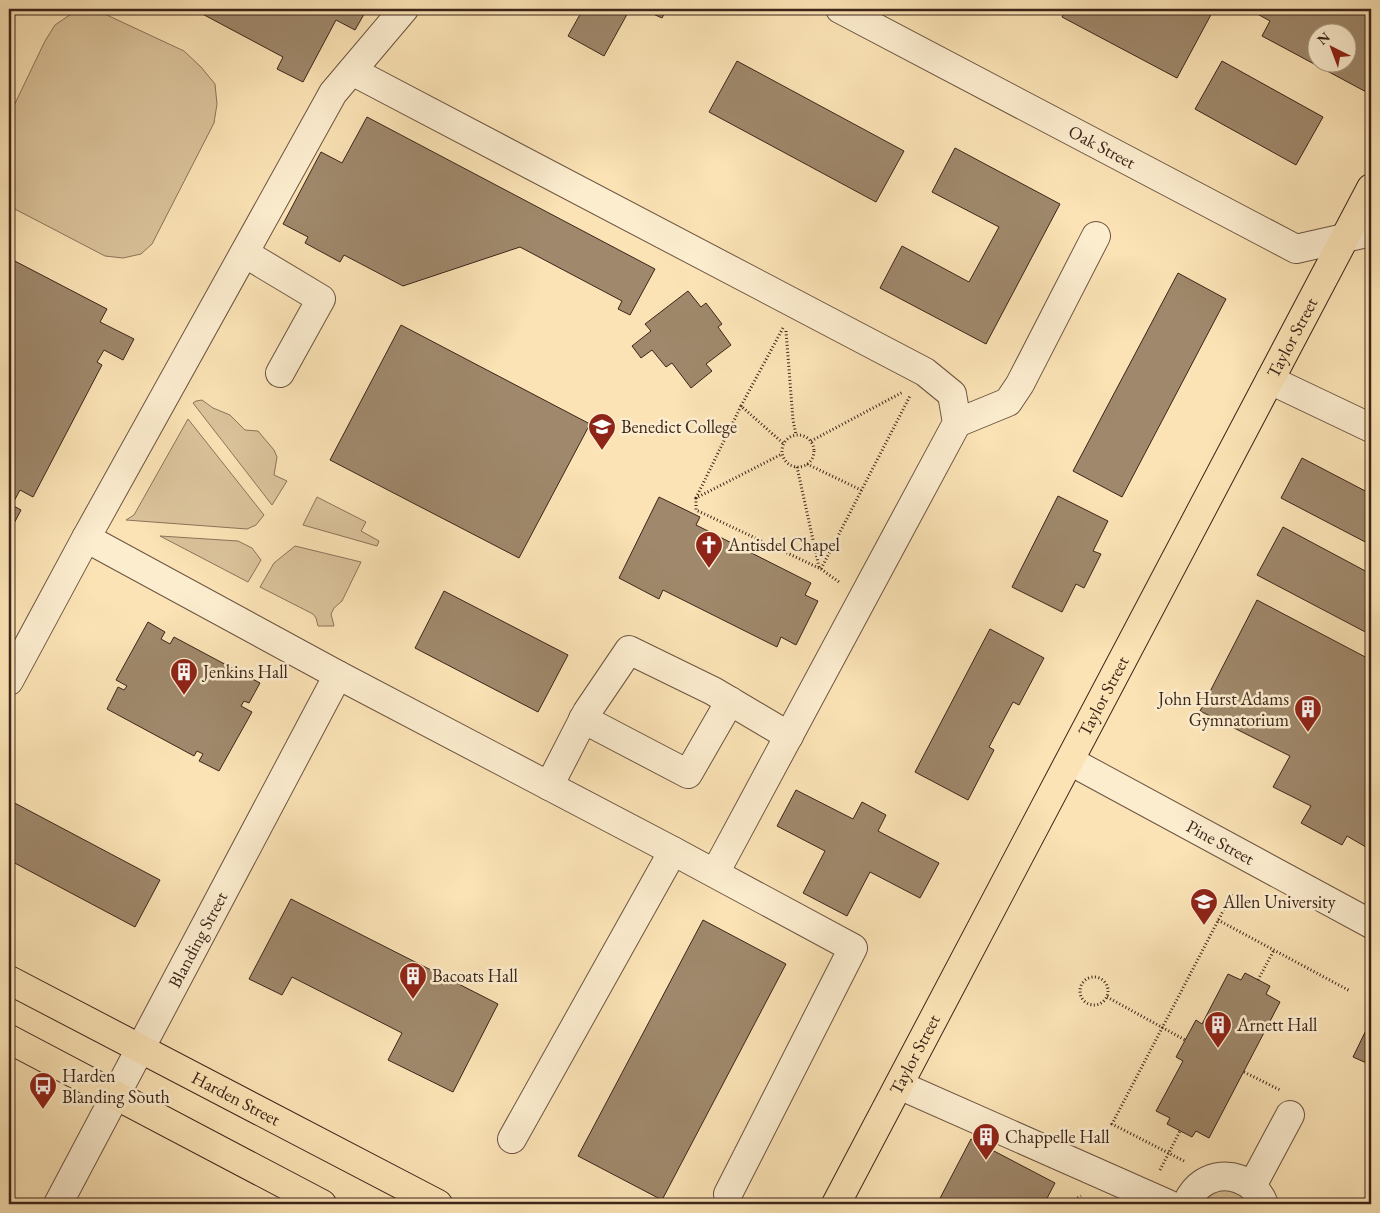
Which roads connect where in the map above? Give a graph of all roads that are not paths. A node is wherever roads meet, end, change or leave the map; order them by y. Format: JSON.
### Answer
{"nodes":[{"id":1,"x":404,"y":9,"type":"edge"},
{"id":2,"x":840,"y":9,"type":"edge"},
{"id":3,"x":352,"y":71,"type":"junction"},
{"id":4,"x":1371,"y":188,"type":"edge"},
{"id":5,"x":1371,"y":232,"type":"edge"},
{"id":6,"x":1096,"y":236,"type":"dead end"},
{"id":7,"x":1345,"y":238,"type":"junction"},
{"id":8,"x":245,"y":252,"type":"junction"},
{"id":9,"x":280,"y":373,"type":"dead end"},
{"id":10,"x":1270,"y":380,"type":"junction"},
{"id":11,"x":957,"y":423,"type":"junction"},
{"id":12,"x":1371,"y":428,"type":"edge"},
{"id":13,"x":86,"y":538,"type":"junction"},
{"id":14,"x":338,"y":675,"type":"junction"},
{"id":15,"x":9,"y":681,"type":"edge"},
{"id":16,"x":730,"y":701,"type":"junction"},
{"id":17,"x":583,"y":718,"type":"junction"},
{"id":18,"x":789,"y":736,"type":"junction"},
{"id":19,"x":1070,"y":761,"type":"junction"},
{"id":20,"x":549,"y":786,"type":"junction"},
{"id":21,"x":674,"y":850,"type":"junction"},
{"id":22,"x":715,"y":873,"type":"junction"},
{"id":23,"x":1371,"y":924,"type":"edge"},
{"id":24,"x":9,"y":980,"type":"edge"},
{"id":25,"x":9,"y":1039,"type":"edge"},
{"id":26,"x":140,"y":1049,"type":"junction"},
{"id":27,"x":899,"y":1085,"type":"junction"},
{"id":28,"x":116,"y":1096,"type":"junction"},
{"id":29,"x":1286,"y":1103,"type":"road end"},
{"id":30,"x":512,"y":1139,"type":"dead end"},
{"id":31,"x":728,"y":1194,"type":"dead end"},
{"id":32,"x":1258,"y":1195,"type":"edge"},
{"id":33,"x":1157,"y":1200,"type":"edge"},
{"id":34,"x":58,"y":1204,"type":"edge"},
{"id":35,"x":322,"y":1204,"type":"edge"},
{"id":36,"x":438,"y":1204,"type":"edge"},
{"id":37,"x":836,"y":1204,"type":"edge"},
{"id":38,"x":1186,"y":1204,"type":"edge"}],
"edges":[{"from":1,"to":3,"type":"street"},
{"from":2,"to":7,"type":"street","name":"Oak Street"},
{"from":3,"to":8,"type":"street"},
{"from":3,"to":11,"type":"street"},
{"from":4,"to":7,"type":"main road","name":"Taylor Street"},
{"from":5,"to":7,"type":"street","name":"Oak Street"},
{"from":6,"to":11,"type":"street"},
{"from":7,"to":10,"type":"main road","name":"Taylor Street"},
{"from":8,"to":9,"type":"street"},
{"from":8,"to":13,"type":"street"},
{"from":10,"to":12,"type":"street"},
{"from":10,"to":19,"type":"main road","name":"Taylor Street"},
{"from":11,"to":18,"type":"street"},
{"from":13,"to":14,"type":"street"},
{"from":13,"to":15,"type":"street"},
{"from":14,"to":20,"type":"street"},
{"from":14,"to":26,"type":"street","name":"Blanding Street"},
{"from":16,"to":17,"type":"street"},
{"from":16,"to":17,"type":"street"},
{"from":16,"to":18,"type":"street"},
{"from":17,"to":20,"type":"street"},
{"from":18,"to":22,"type":"street"},
{"from":19,"to":23,"type":"street","name":"Pine Street"},
{"from":19,"to":27,"type":"main road","name":"Taylor Street"},
{"from":20,"to":21,"type":"street"},
{"from":21,"to":22,"type":"street"},
{"from":21,"to":30,"type":"street"},
{"from":22,"to":31,"type":"street"},
{"from":24,"to":26,"type":"main road","name":"Harden Street"},
{"from":25,"to":28,"type":"main road"},
{"from":26,"to":28,"type":"street","name":"Blanding Street"},
{"from":26,"to":36,"type":"main road","name":"Harden Street"},
{"from":27,"to":33,"type":"street"},
{"from":27,"to":37,"type":"main road","name":"Taylor Street"},
{"from":28,"to":34,"type":"street","name":"Blanding Street"},
{"from":28,"to":35,"type":"main road"},
{"from":29,"to":32,"type":"street"},
{"from":32,"to":38,"type":"street"}]}
